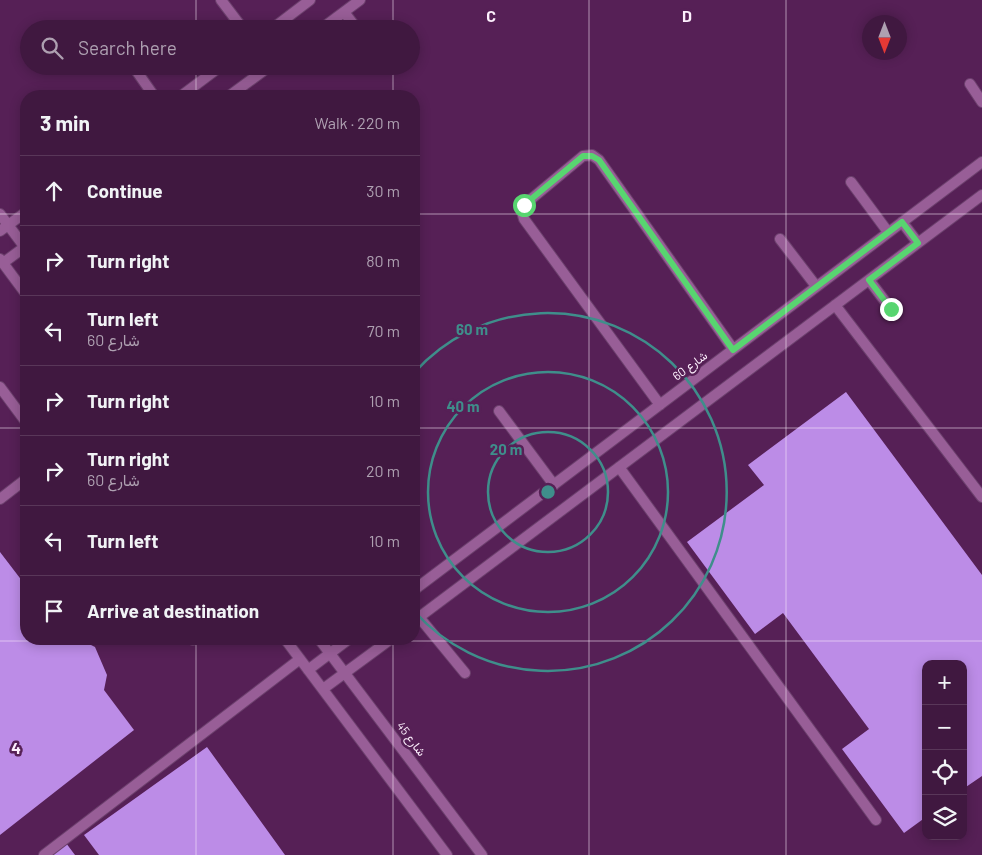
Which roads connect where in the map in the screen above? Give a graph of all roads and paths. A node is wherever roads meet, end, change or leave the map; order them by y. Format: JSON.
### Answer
{"nodes":[{"id":1,"x":221,"y":0,"type":"edge"},
{"id":2,"x":310,"y":0,"type":"edge"},
{"id":3,"x":360,"y":0,"type":"edge"},
{"id":4,"x":344,"y":12,"type":"junction"},
{"id":5,"x":236,"y":20,"type":"edge"},
{"id":6,"x":284,"y":20,"type":"edge"},
{"id":7,"x":333,"y":20,"type":"edge"},
{"id":8,"x":350,"y":20,"type":"edge"},
{"id":9,"x":139,"y":75,"type":"edge"},
{"id":10,"x":209,"y":75,"type":"edge"},
{"id":11,"x":258,"y":75,"type":"edge"},
{"id":12,"x":970,"y":84,"type":"dead end"},
{"id":13,"x":150,"y":90,"type":"edge"},
{"id":14,"x":189,"y":90,"type":"edge"},
{"id":15,"x":237,"y":90,"type":"edge"},
{"id":16,"x":982,"y":102,"type":"edge"},
{"id":17,"x":982,"y":162,"type":"edge"},
{"id":18,"x":850,"y":182,"type":"dead end"},
{"id":19,"x":982,"y":195,"type":"edge"},
{"id":20,"x":0,"y":214,"type":"edge"},
{"id":21,"x":20,"y":216,"type":"edge"},
{"id":22,"x":902,"y":222,"type":"junction"},
{"id":23,"x":4,"y":228,"type":"edge"},
{"id":24,"x":888,"y":232,"type":"junction"},
{"id":25,"x":780,"y":239,"type":"dead end"},
{"id":26,"x":20,"y":242,"type":"edge"},
{"id":27,"x":918,"y":243,"type":"junction"},
{"id":28,"x":20,"y":250,"type":"edge"},
{"id":29,"x":1,"y":261,"type":"edge"},
{"id":30,"x":869,"y":280,"type":"junction"},
{"id":31,"x":20,"y":286,"type":"edge"},
{"id":32,"x":816,"y":286,"type":"junction"},
{"id":33,"x":836,"y":305,"type":"junction"},
{"id":34,"x":891,"y":309,"type":"dead end"},
{"id":35,"x":733,"y":350,"type":"junction"},
{"id":36,"x":0,"y":387,"type":"edge"},
{"id":37,"x":660,"y":405,"type":"junction"},
{"id":38,"x":499,"y":411,"type":"dead end"},
{"id":39,"x":20,"y":414,"type":"edge"},
{"id":40,"x":619,"y":467,"type":"junction"},
{"id":41,"x":20,"y":483,"type":"edge"},
{"id":42,"x":554,"y":485,"type":"junction"},
{"id":43,"x":982,"y":497,"type":"edge"},
{"id":44,"x":0,"y":498,"type":"edge"},
{"id":45,"x":420,"y":586,"type":"edge"},
{"id":46,"x":420,"y":617,"type":"edge"},
{"id":47,"x":420,"y":622,"type":"edge"},
{"id":48,"x":290,"y":645,"type":"edge"},
{"id":49,"x":324,"y":645,"type":"edge"},
{"id":50,"x":341,"y":645,"type":"edge"},
{"id":51,"x":383,"y":645,"type":"edge"},
{"id":52,"x":330,"y":653,"type":"junction"},
{"id":53,"x":300,"y":659,"type":"junction"},
{"id":54,"x":308,"y":670,"type":"junction"},
{"id":55,"x":345,"y":673,"type":"junction"},
{"id":56,"x":464,"y":673,"type":"dead end"},
{"id":57,"x":323,"y":689,"type":"junction"},
{"id":58,"x":876,"y":820,"type":"dead end"},
{"id":59,"x":44,"y":855,"type":"edge"},
{"id":60,"x":447,"y":855,"type":"edge"},
{"id":61,"x":482,"y":855,"type":"edge"}],
"edges":[{"from":1,"to":5,"type":"lane"},
{"from":2,"to":6,"type":"lane"},
{"from":3,"to":4,"type":"lane"},
{"from":4,"to":7,"type":"lane"},
{"from":4,"to":8,"type":"lane"},
{"from":9,"to":13,"type":"lane"},
{"from":10,"to":14,"type":"lane"},
{"from":11,"to":15,"type":"lane"},
{"from":12,"to":16,"type":"lane"},
{"from":17,"to":22,"type":"lane","name":"شارع 60"},
{"from":18,"to":24,"type":"lane"},
{"from":19,"to":27,"type":"lane"},
{"from":20,"to":23,"type":"lane"},
{"from":21,"to":23,"type":"lane"},
{"from":22,"to":24,"type":"lane","name":"شارع 60"},
{"from":22,"to":27,"type":"lane"},
{"from":23,"to":26,"type":"lane"},
{"from":24,"to":32,"type":"lane","name":"شارع 60"},
{"from":25,"to":32,"type":"lane"},
{"from":27,"to":30,"type":"lane"},
{"from":28,"to":29,"type":"lane"},
{"from":29,"to":31,"type":"lane"},
{"from":30,"to":33,"type":"lane"},
{"from":30,"to":34,"type":"lane"},
{"from":32,"to":35,"type":"lane","name":"شارع 60"},
{"from":33,"to":40,"type":"lane"},
{"from":33,"to":43,"type":"lane"},
{"from":35,"to":37,"type":"lane","name":"شارع 60"},
{"from":35,"to":37,"type":"lane"},
{"from":36,"to":39,"type":"lane"},
{"from":37,"to":42,"type":"lane","name":"شارع 60"},
{"from":38,"to":42,"type":"lane"},
{"from":40,"to":46,"type":"lane"},
{"from":40,"to":58,"type":"lane"},
{"from":41,"to":44,"type":"lane"},
{"from":42,"to":45,"type":"lane","name":"شارع 60"},
{"from":47,"to":56,"type":"lane"},
{"from":48,"to":53,"type":"lane"},
{"from":49,"to":52,"type":"lane","name":"شارع 45"},
{"from":50,"to":52,"type":"lane"},
{"from":51,"to":55,"type":"lane"},
{"from":52,"to":54,"type":"lane"},
{"from":52,"to":55,"type":"lane","name":"شارع 45"},
{"from":53,"to":54,"type":"lane"},
{"from":53,"to":59,"type":"lane"},
{"from":54,"to":57,"type":"lane"},
{"from":55,"to":57,"type":"lane"},
{"from":55,"to":61,"type":"lane","name":"شارع 45"},
{"from":57,"to":60,"type":"lane"}]}
